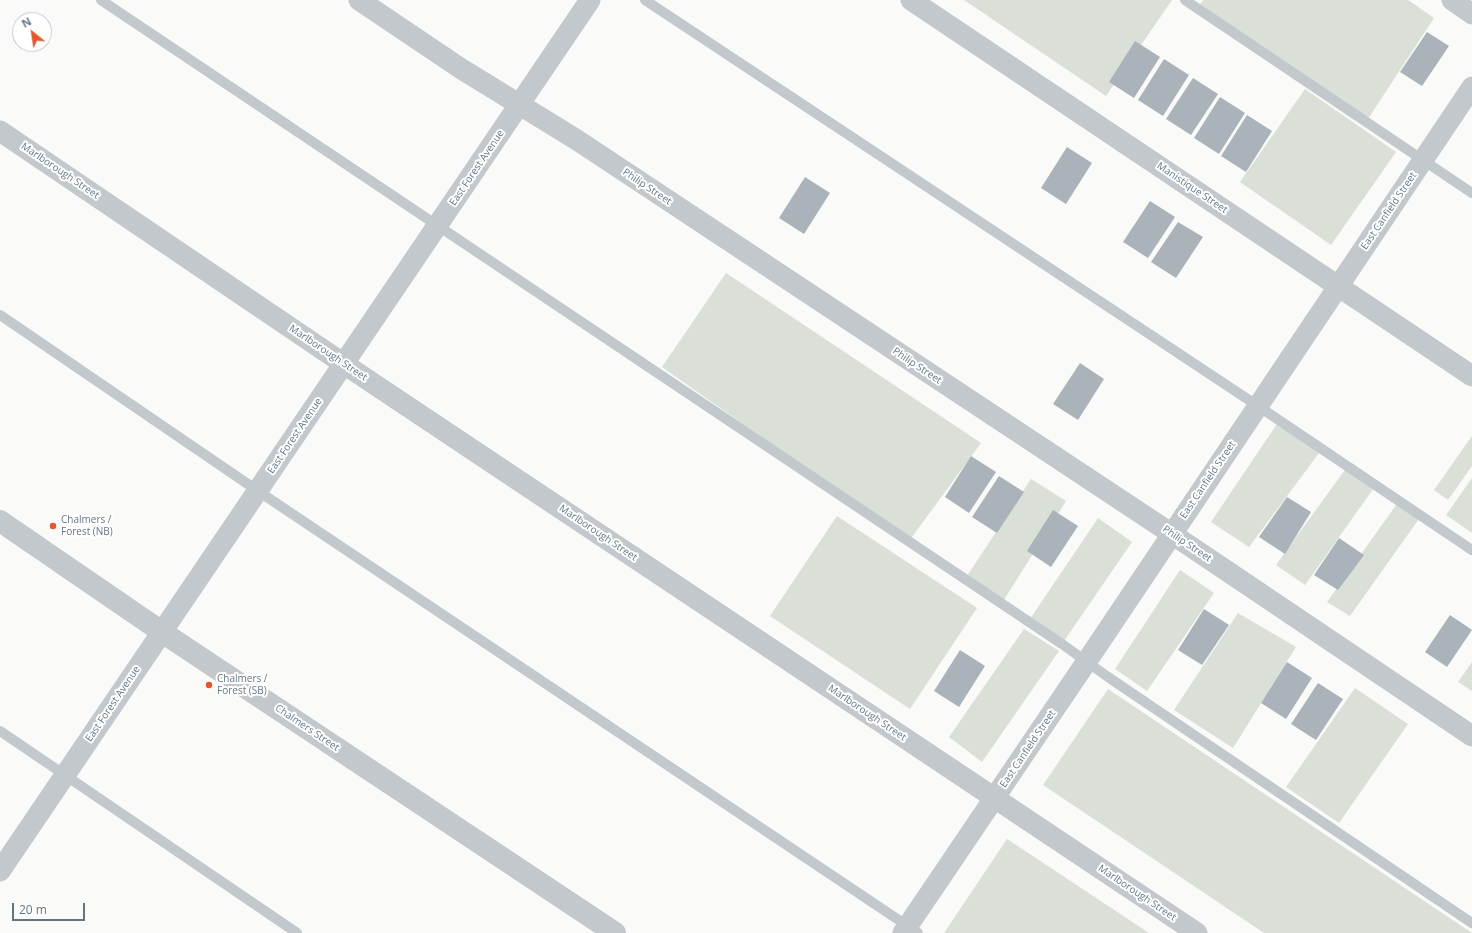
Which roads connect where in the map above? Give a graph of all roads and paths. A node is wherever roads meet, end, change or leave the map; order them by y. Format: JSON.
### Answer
{"nodes":[{"id":1,"x":101,"y":0,"type":"edge"},
{"id":2,"x":359,"y":0,"type":"edge"},
{"id":3,"x":590,"y":0,"type":"edge"},
{"id":4,"x":645,"y":0,"type":"edge"},
{"id":5,"x":911,"y":0,"type":"edge"},
{"id":6,"x":1185,"y":0,"type":"edge"},
{"id":7,"x":1452,"y":0,"type":"edge"},
{"id":8,"x":1472,"y":14,"type":"edge"},
{"id":9,"x":1472,"y":87,"type":"edge"},
{"id":10,"x":519,"y":105,"type":"junction"},
{"id":11,"x":0,"y":131,"type":"edge"},
{"id":12,"x":1423,"y":160,"type":"junction"},
{"id":13,"x":1472,"y":193,"type":"edge"},
{"id":14,"x":438,"y":226,"type":"junction"},
{"id":15,"x":1338,"y":286,"type":"junction"},
{"id":16,"x":0,"y":315,"type":"edge"},
{"id":17,"x":344,"y":364,"type":"junction"},
{"id":18,"x":1472,"y":376,"type":"edge"},
{"id":19,"x":1258,"y":406,"type":"junction"},
{"id":20,"x":258,"y":491,"type":"junction"},
{"id":21,"x":0,"y":521,"type":"edge"},
{"id":22,"x":1172,"y":534,"type":"junction"},
{"id":23,"x":1472,"y":550,"type":"edge"},
{"id":24,"x":162,"y":632,"type":"junction"},
{"id":25,"x":1087,"y":661,"type":"junction"},
{"id":26,"x":0,"y":731,"type":"edge"},
{"id":27,"x":1472,"y":736,"type":"edge"},
{"id":28,"x":65,"y":775,"type":"junction"},
{"id":29,"x":995,"y":798,"type":"junction"},
{"id":30,"x":0,"y":871,"type":"edge"},
{"id":31,"x":1472,"y":923,"type":"edge"},
{"id":32,"x":910,"y":931,"type":"edge"},
{"id":33,"x":297,"y":933,"type":"edge"},
{"id":34,"x":615,"y":933,"type":"edge"},
{"id":35,"x":1197,"y":933,"type":"edge"}],
"edges":[{"from":1,"to":14,"type":"lane"},
{"from":2,"to":10,"type":"street","name":"Philip Street"},
{"from":3,"to":10,"type":"street","name":"East Forest Avenue"},
{"from":4,"to":19,"type":"lane"},
{"from":5,"to":15,"type":"street","name":"Manistique Street"},
{"from":6,"to":12,"type":"lane"},
{"from":7,"to":8,"type":"street"},
{"from":9,"to":12,"type":"street","name":"East Canfield Street"},
{"from":10,"to":14,"type":"street","name":"East Forest Avenue"},
{"from":10,"to":22,"type":"street","name":"Philip Street"},
{"from":11,"to":17,"type":"street","name":"Marlborough Street"},
{"from":12,"to":13,"type":"lane"},
{"from":12,"to":15,"type":"street","name":"East Canfield Street"},
{"from":14,"to":17,"type":"street","name":"East Forest Avenue"},
{"from":14,"to":25,"type":"lane"},
{"from":15,"to":18,"type":"street","name":"Manistique Street"},
{"from":15,"to":19,"type":"street","name":"East Canfield Street"},
{"from":16,"to":20,"type":"lane"},
{"from":17,"to":20,"type":"street","name":"East Forest Avenue"},
{"from":17,"to":29,"type":"street","name":"Marlborough Street"},
{"from":19,"to":22,"type":"street","name":"East Canfield Street"},
{"from":19,"to":23,"type":"lane"},
{"from":20,"to":24,"type":"street","name":"East Forest Avenue"},
{"from":20,"to":32,"type":"lane"},
{"from":21,"to":24,"type":"street","name":"Chalmers Street"},
{"from":22,"to":25,"type":"street","name":"East Canfield Street"},
{"from":22,"to":27,"type":"street","name":"Philip Street"},
{"from":24,"to":28,"type":"street","name":"East Forest Avenue"},
{"from":24,"to":34,"type":"street","name":"Chalmers Street"},
{"from":25,"to":29,"type":"street","name":"East Canfield Street"},
{"from":25,"to":31,"type":"lane"},
{"from":26,"to":28,"type":"lane"},
{"from":28,"to":30,"type":"street","name":"East Forest Avenue"},
{"from":28,"to":33,"type":"lane"},
{"from":29,"to":32,"type":"street","name":"East Canfield Street"},
{"from":29,"to":35,"type":"street","name":"Marlborough Street"}]}
